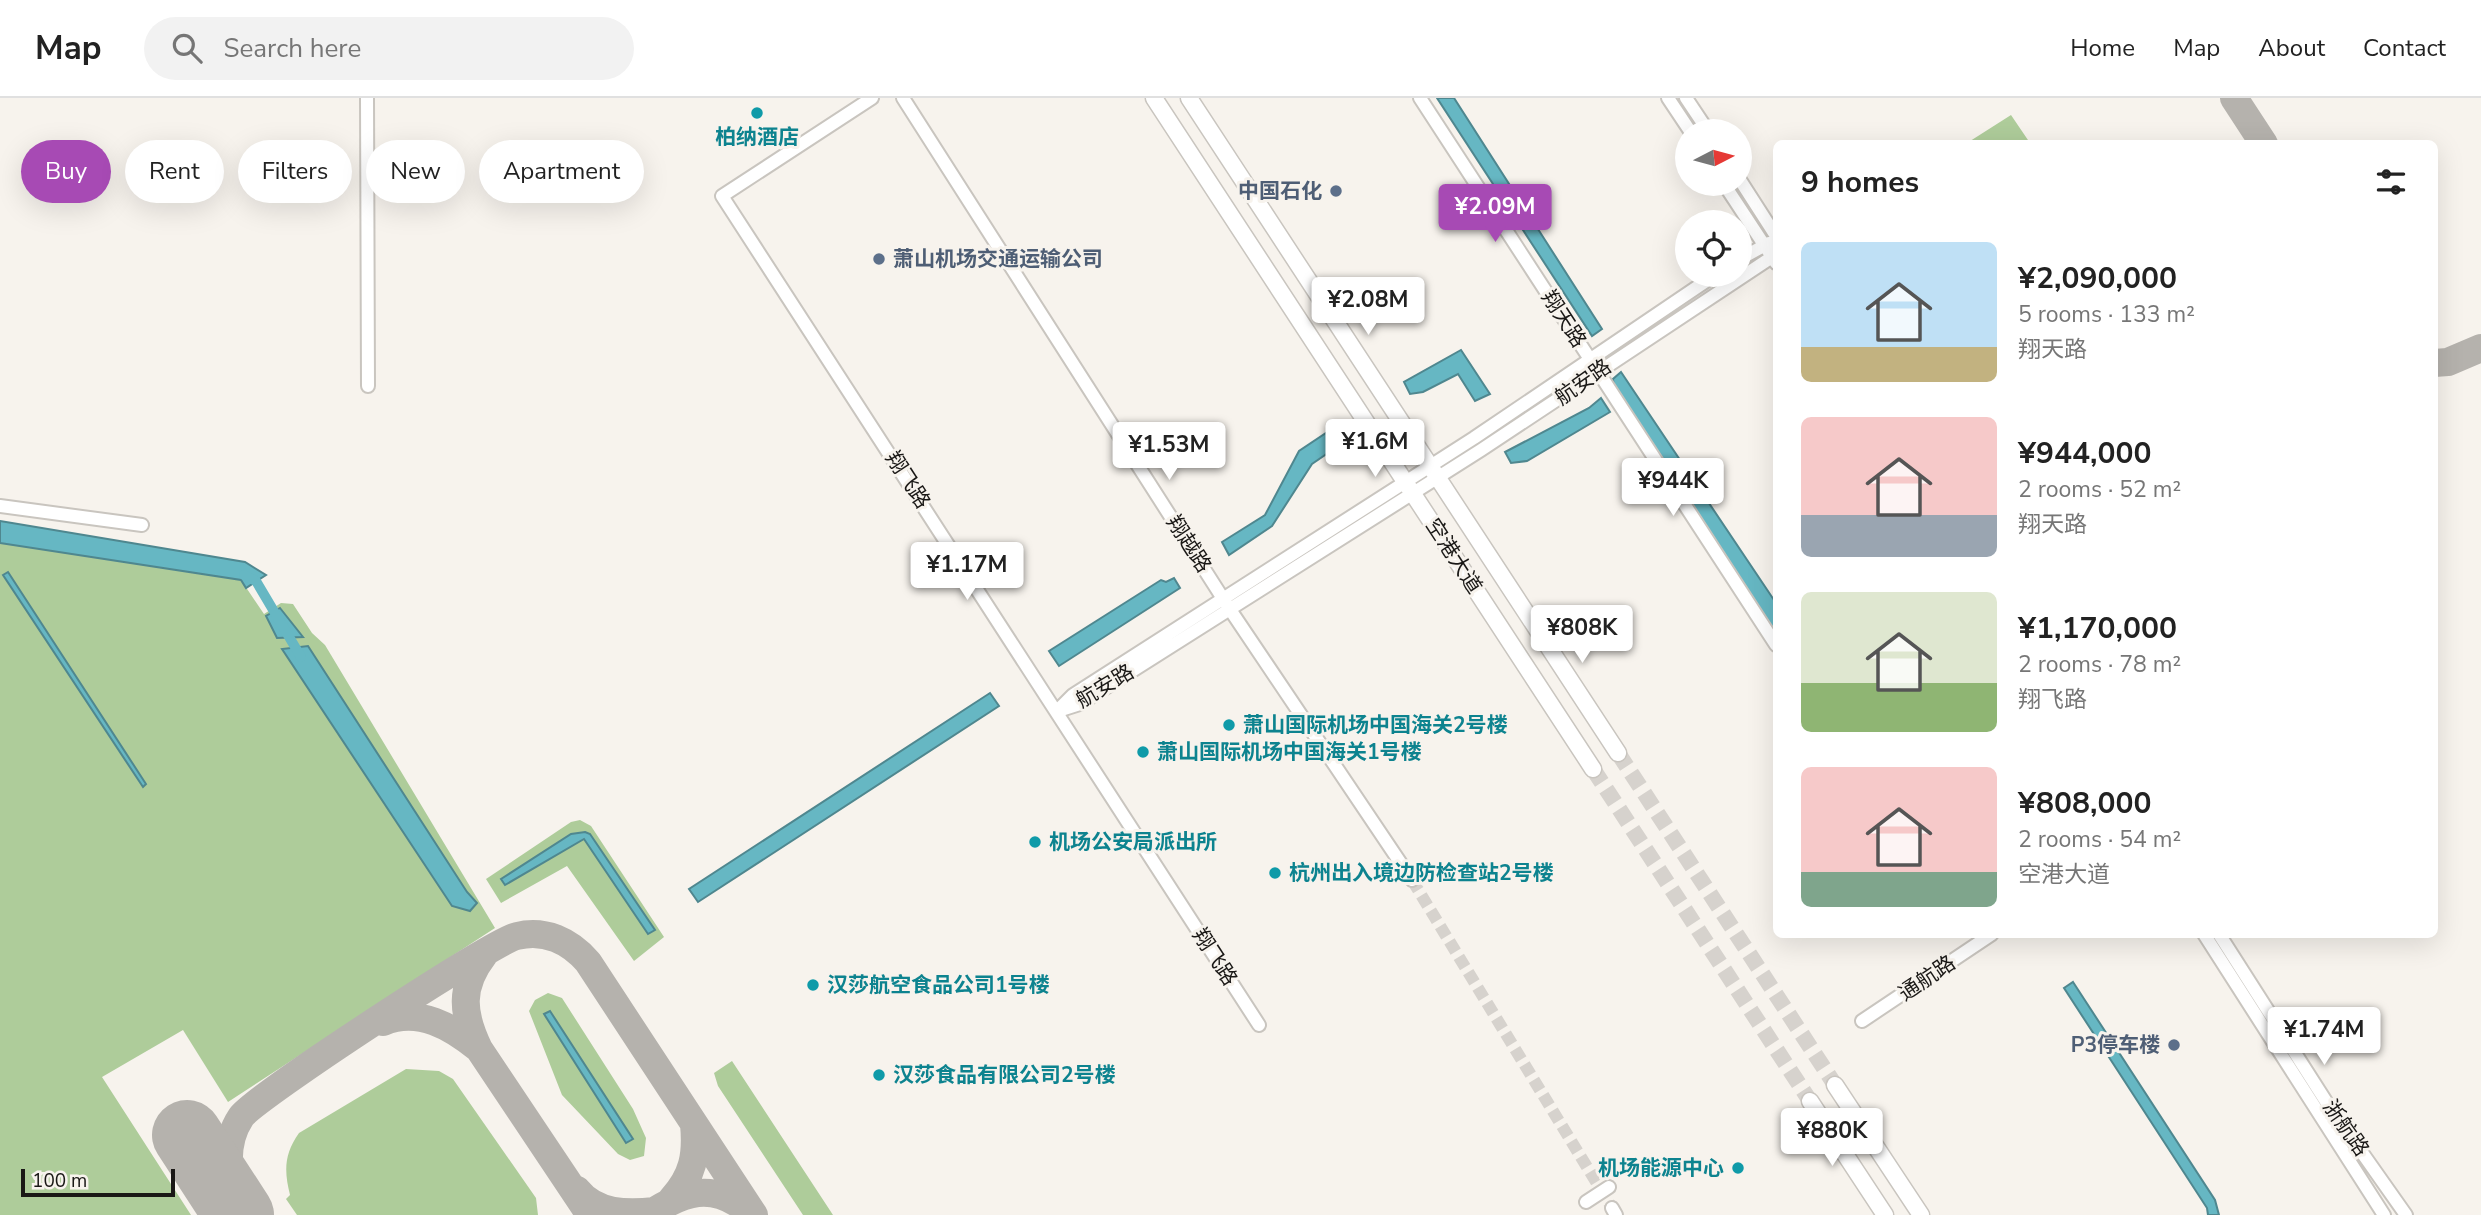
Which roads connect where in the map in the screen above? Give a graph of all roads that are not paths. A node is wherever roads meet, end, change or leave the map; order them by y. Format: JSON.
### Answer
{"nodes":[{"id":1,"x":367,"y":98,"type":"edge"},
{"id":2,"x":872,"y":98,"type":"edge"},
{"id":3,"x":903,"y":98,"type":"edge"},
{"id":4,"x":1154,"y":98,"type":"edge"},
{"id":5,"x":1189,"y":98,"type":"edge"},
{"id":6,"x":1420,"y":98,"type":"edge"},
{"id":7,"x":1668,"y":98,"type":"edge"},
{"id":8,"x":1686,"y":98,"type":"edge"},
{"id":9,"x":1682,"y":119,"type":"edge"},
{"id":10,"x":1699,"y":119,"type":"edge"},
{"id":11,"x":1733,"y":196,"type":"edge"},
{"id":12,"x":1750,"y":196,"type":"edge"},
{"id":13,"x":1773,"y":231,"type":"edge"},
{"id":14,"x":1770,"y":243,"type":"edge"},
{"id":15,"x":1752,"y":253,"type":"edge"},
{"id":16,"x":1773,"y":258,"type":"edge"},
{"id":17,"x":1697,"y":287,"type":"edge"},
{"id":18,"x":1589,"y":358,"type":"junction"},
{"id":19,"x":1598,"y":372,"type":"junction"},
{"id":20,"x":369,"y":386,"type":"dead end"},
{"id":21,"x":1433,"y":471,"type":"junction"},
{"id":22,"x":1408,"y":487,"type":"junction"},
{"id":23,"x":0,"y":506,"type":"edge"},
{"id":24,"x":142,"y":525,"type":"dead end"},
{"id":25,"x":1226,"y":603,"type":"junction"},
{"id":26,"x":1773,"y":640,"type":"edge"},
{"id":27,"x":1058,"y":711,"type":"junction"},
{"id":28,"x":1618,"y":753,"type":"tunnel mouth"},
{"id":29,"x":1593,"y":769,"type":"tunnel mouth"},
{"id":30,"x":1412,"y":880,"type":"tunnel mouth"},
{"id":31,"x":1986,"y":938,"type":"edge"},
{"id":32,"x":2207,"y":938,"type":"edge"},
{"id":33,"x":2222,"y":938,"type":"edge"},
{"id":34,"x":1862,"y":1021,"type":"dead end"},
{"id":35,"x":1259,"y":1025,"type":"dead end"},
{"id":36,"x":1835,"y":1085,"type":"tunnel mouth"},
{"id":37,"x":1810,"y":1101,"type":"tunnel mouth"},
{"id":38,"x":1609,"y":1187,"type":"dead end"},
{"id":39,"x":1586,"y":1202,"type":"dead end"},
{"id":40,"x":1885,"y":1215,"type":"edge"},
{"id":41,"x":1921,"y":1215,"type":"edge"},
{"id":42,"x":2384,"y":1215,"type":"edge"},
{"id":43,"x":2406,"y":1215,"type":"edge"}],
"edges":[{"from":1,"to":20,"type":"street"},
{"from":2,"to":27,"type":"street","name":"翔飞路"},
{"from":3,"to":25,"type":"street","name":"翔越路"},
{"from":4,"to":22,"type":"main road","name":"空港大道"},
{"from":5,"to":21,"type":"main road","name":"空港大道"},
{"from":6,"to":18,"type":"street","name":"翔天路"},
{"from":7,"to":9,"type":"street"},
{"from":8,"to":10,"type":"street"},
{"from":11,"to":14,"type":"street"},
{"from":12,"to":13,"type":"street"},
{"from":14,"to":15,"type":"street"},
{"from":16,"to":19,"type":"street","name":"航安路"},
{"from":17,"to":18,"type":"street","name":"航安路"},
{"from":18,"to":19,"type":"street","name":"翔天路"},
{"from":18,"to":21,"type":"street","name":"航安路"},
{"from":19,"to":21,"type":"street","name":"航安路"},
{"from":19,"to":26,"type":"street","name":"翔天路"},
{"from":21,"to":22,"type":"street","name":"航安路"},
{"from":21,"to":28,"type":"main road","name":"空港大道"},
{"from":22,"to":25,"type":"street","name":"航安路"},
{"from":22,"to":29,"type":"main road","name":"空港大道"},
{"from":23,"to":24,"type":"street"},
{"from":25,"to":27,"type":"street","name":"航安路"},
{"from":25,"to":30,"type":"street","name":"翔越路"},
{"from":27,"to":35,"type":"street","name":"翔飞路"},
{"from":31,"to":34,"type":"street","name":"通航路"},
{"from":32,"to":42,"type":"street","name":"浙航路"},
{"from":33,"to":43,"type":"street","name":"浙航路"},
{"from":36,"to":41,"type":"main road"},
{"from":37,"to":40,"type":"main road"},
{"from":38,"to":39,"type":"street"}]}
